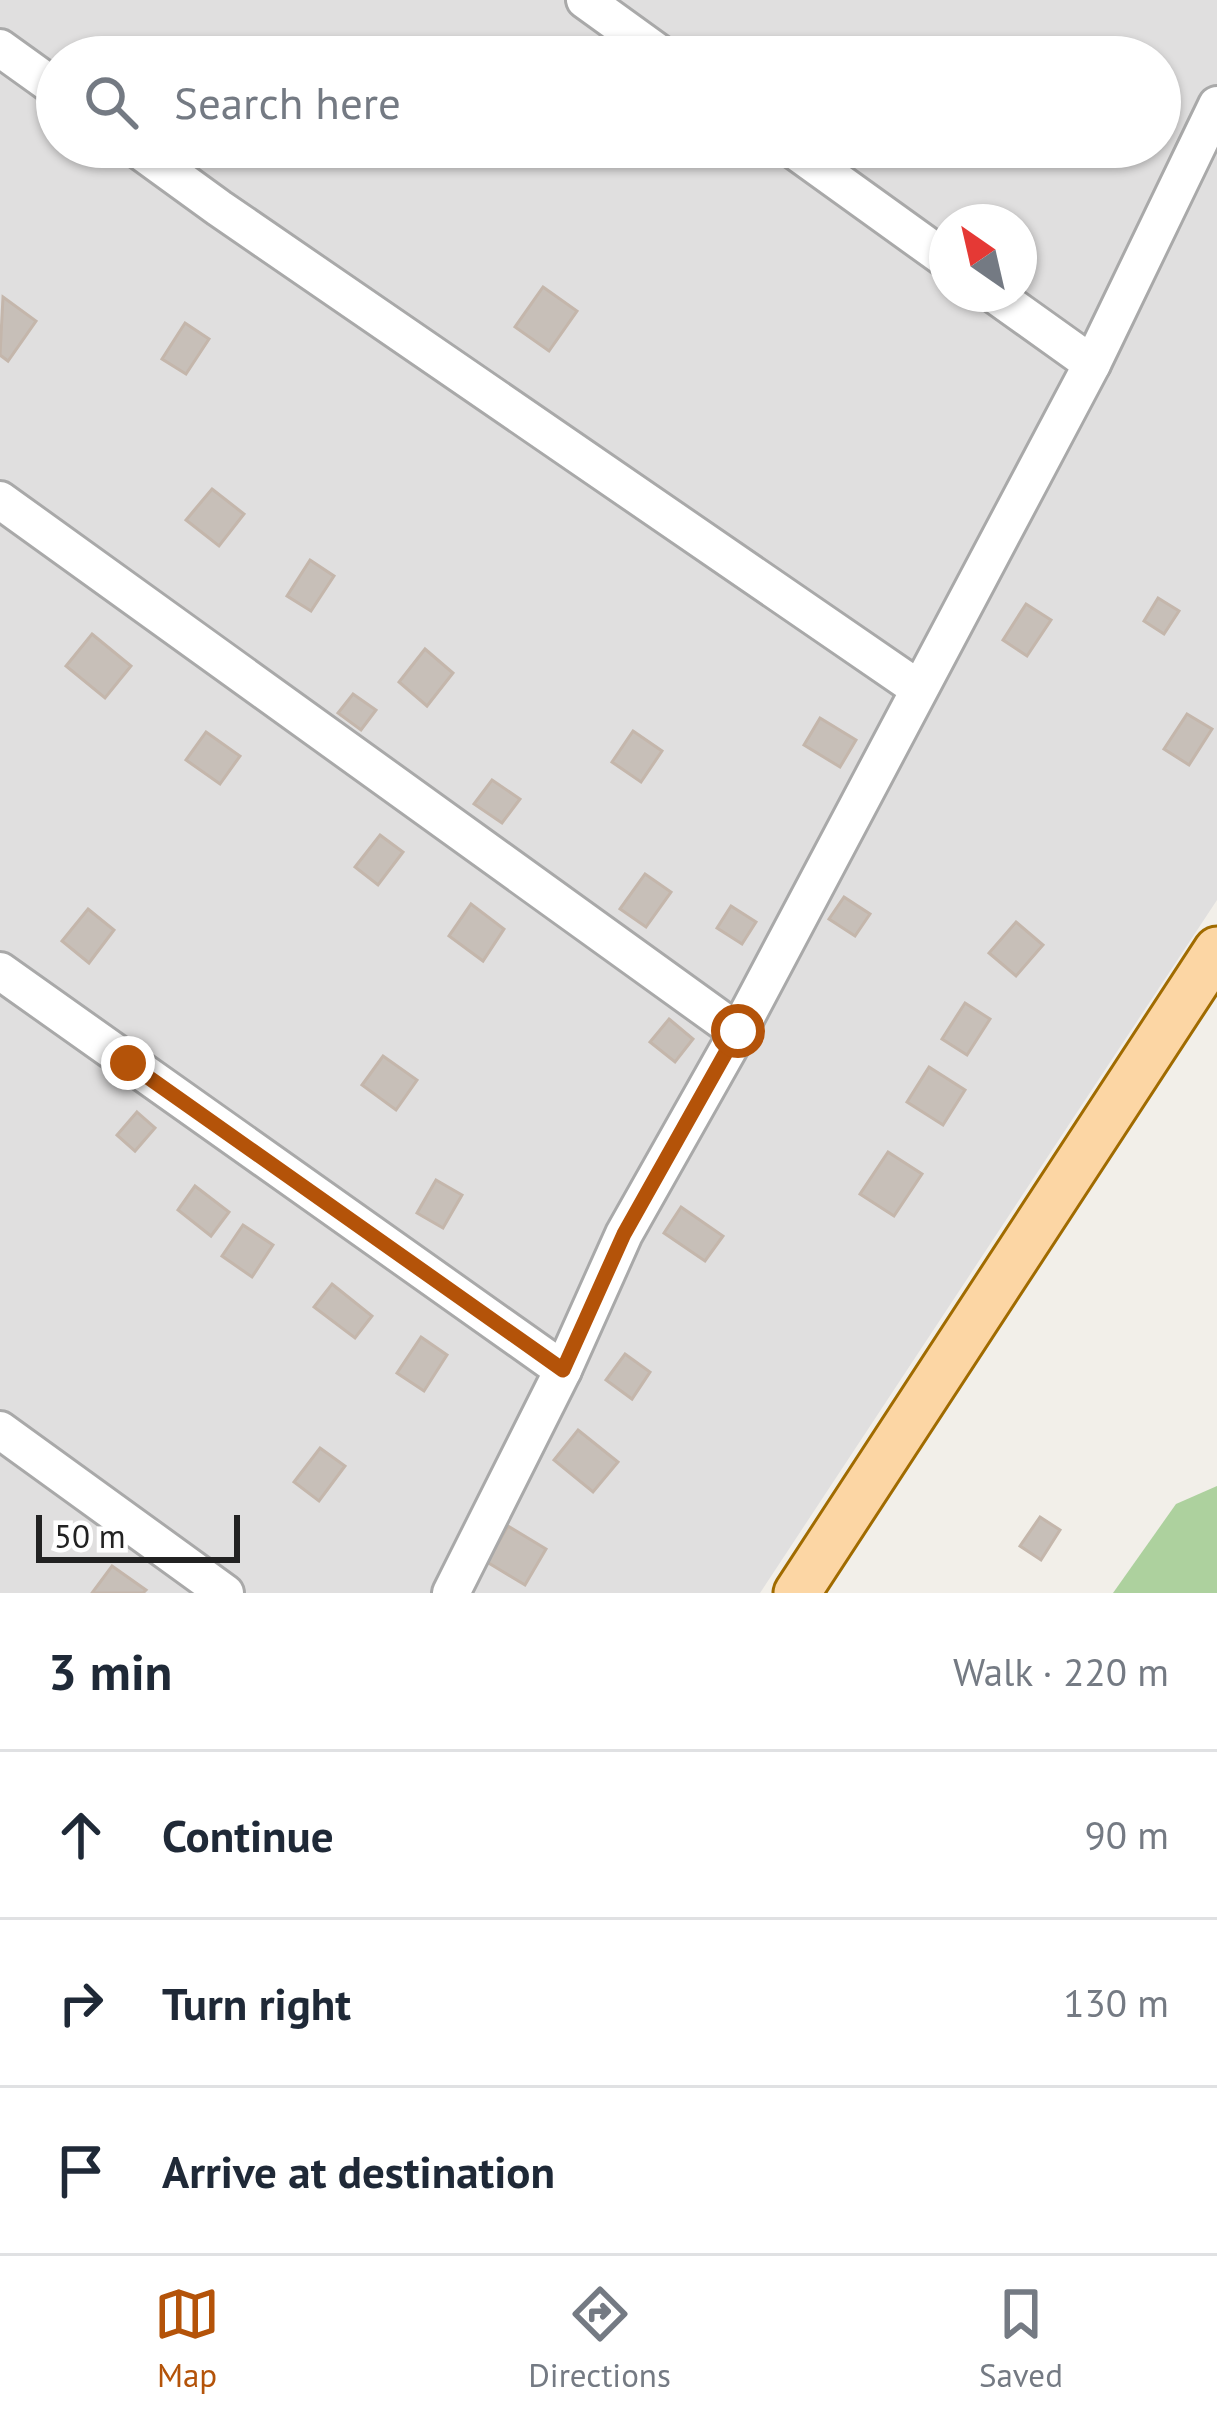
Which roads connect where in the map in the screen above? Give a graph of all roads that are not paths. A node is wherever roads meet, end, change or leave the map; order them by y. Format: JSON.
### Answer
{"nodes":[{"id":1,"x":585,"y":0,"type":"edge"},
{"id":2,"x":635,"y":36,"type":"edge"},
{"id":3,"x":0,"y":48,"type":"edge"},
{"id":4,"x":36,"y":74,"type":"edge"},
{"id":5,"x":1217,"y":105,"type":"edge"},
{"id":6,"x":164,"y":168,"type":"edge"},
{"id":7,"x":819,"y":168,"type":"edge"},
{"id":8,"x":929,"y":247,"type":"edge"},
{"id":9,"x":1019,"y":312,"type":"edge"},
{"id":10,"x":1092,"y":364,"type":"junction"},
{"id":11,"x":0,"y":500,"type":"edge"},
{"id":12,"x":920,"y":689,"type":"junction"},
{"id":13,"x":1217,"y":950,"type":"edge"},
{"id":14,"x":0,"y":971,"type":"edge"},
{"id":15,"x":738,"y":1031,"type":"junction"},
{"id":16,"x":563,"y":1370,"type":"junction"},
{"id":17,"x":0,"y":1430,"type":"edge"},
{"id":18,"x":225,"y":1593,"type":"edge"},
{"id":19,"x":451,"y":1593,"type":"edge"},
{"id":20,"x":797,"y":1593,"type":"edge"}],
"edges":[{"from":1,"to":2,"type":"street"},
{"from":3,"to":4,"type":"street"},
{"from":5,"to":10,"type":"street"},
{"from":6,"to":12,"type":"street"},
{"from":7,"to":8,"type":"street"},
{"from":9,"to":10,"type":"street"},
{"from":10,"to":12,"type":"street"},
{"from":11,"to":15,"type":"street"},
{"from":12,"to":15,"type":"street"},
{"from":13,"to":20,"type":"main road"},
{"from":14,"to":16,"type":"street"},
{"from":15,"to":16,"type":"street"},
{"from":16,"to":19,"type":"street"},
{"from":17,"to":18,"type":"street"}]}
